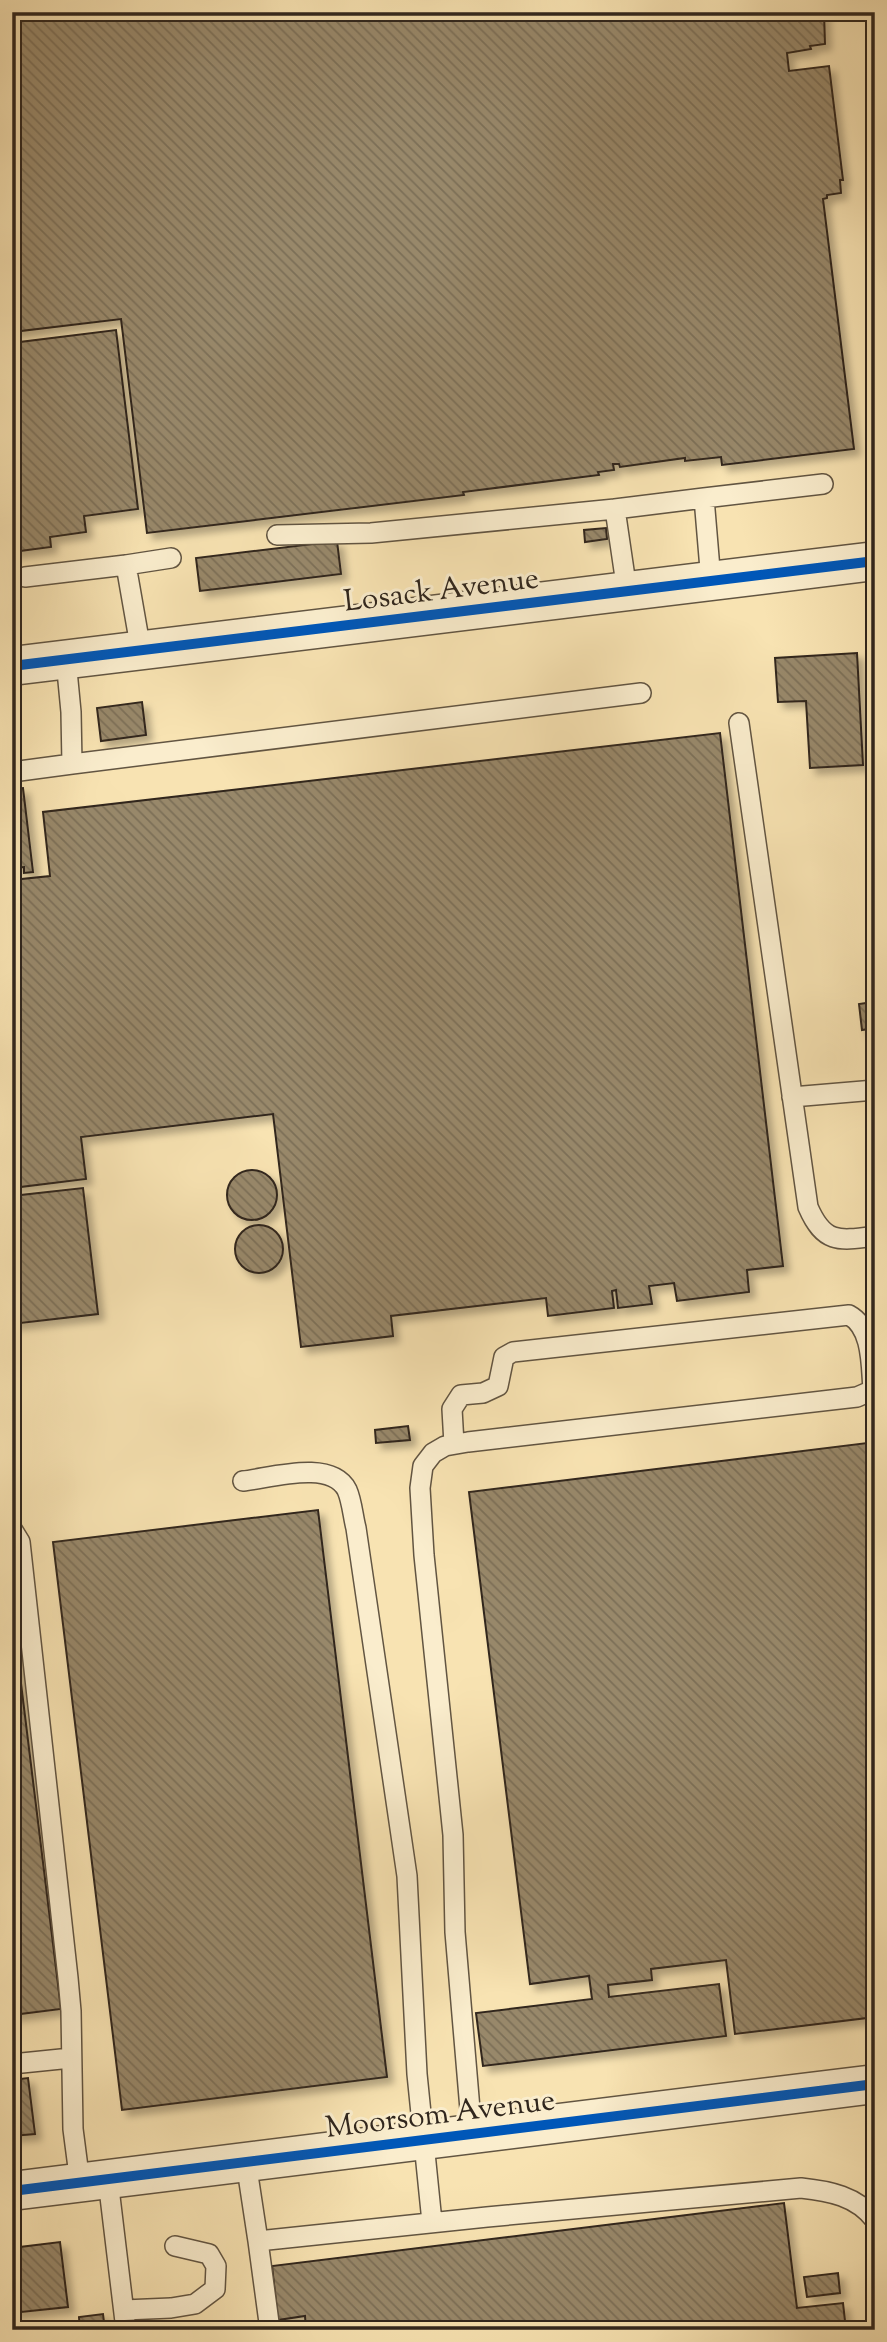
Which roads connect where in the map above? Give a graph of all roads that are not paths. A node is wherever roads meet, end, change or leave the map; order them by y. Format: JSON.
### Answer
{"nodes":[{"id":1,"x":823,"y":484,"type":"dead end"},
{"id":2,"x":704,"y":498,"type":"junction"},
{"id":3,"x":615,"y":509,"type":"junction"},
{"id":4,"x":277,"y":535,"type":"dead end"},
{"id":5,"x":171,"y":558,"type":"dead end"},
{"id":6,"x":875,"y":561,"type":"edge"},
{"id":7,"x":126,"y":565,"type":"junction"},
{"id":8,"x":25,"y":577,"type":"dead end"},
{"id":9,"x":711,"y":581,"type":"junction"},
{"id":10,"x":627,"y":591,"type":"junction"},
{"id":11,"x":141,"y":651,"type":"junction"},
{"id":12,"x":66,"y":660,"type":"junction"},
{"id":13,"x":12,"y":666,"type":"edge"},
{"id":14,"x":640,"y":693,"type":"dead end"},
{"id":15,"x":740,"y":723,"type":"dead end"},
{"id":16,"x":72,"y":764,"type":"junction"},
{"id":17,"x":12,"y":772,"type":"edge"},
{"id":18,"x":875,"y":1090,"type":"edge"},
{"id":19,"x":792,"y":1097,"type":"junction"},
{"id":20,"x":875,"y":1236,"type":"edge"},
{"id":21,"x":874,"y":1390,"type":"edge"},
{"id":22,"x":454,"y":1444,"type":"junction"},
{"id":23,"x":243,"y":1481,"type":"dead end"},
{"id":24,"x":12,"y":1529,"type":"edge"},
{"id":25,"x":71,"y":2059,"type":"junction"},
{"id":26,"x":12,"y":2064,"type":"edge"},
{"id":27,"x":875,"y":2084,"type":"edge"},
{"id":28,"x":472,"y":2133,"type":"junction"},
{"id":29,"x":423,"y":2139,"type":"junction"},
{"id":30,"x":246,"y":2162,"type":"junction"},
{"id":31,"x":94,"y":2181,"type":"junction"},
{"id":32,"x":12,"y":2191,"type":"edge"},
{"id":33,"x":875,"y":2221,"type":"edge"},
{"id":34,"x":432,"y":2222,"type":"junction"},
{"id":35,"x":258,"y":2241,"type":"junction"},
{"id":36,"x":175,"y":2246,"type":"dead end"},
{"id":37,"x":125,"y":2320,"type":"edge"},
{"id":38,"x":270,"y":2330,"type":"edge"}],
"edges":[{"from":1,"to":2,"type":"lane"},
{"from":2,"to":3,"type":"lane"},
{"from":2,"to":9,"type":"lane"},
{"from":3,"to":4,"type":"lane"},
{"from":3,"to":10,"type":"lane"},
{"from":5,"to":7,"type":"lane"},
{"from":6,"to":9,"type":"street","name":"Losack Avenue"},
{"from":7,"to":8,"type":"lane"},
{"from":7,"to":11,"type":"lane"},
{"from":9,"to":10,"type":"street","name":"Losack Avenue"},
{"from":10,"to":11,"type":"street","name":"Losack Avenue"},
{"from":11,"to":12,"type":"street","name":"Losack Avenue"},
{"from":12,"to":13,"type":"street","name":"Losack Avenue"},
{"from":12,"to":16,"type":"lane"},
{"from":14,"to":16,"type":"lane"},
{"from":15,"to":19,"type":"lane"},
{"from":16,"to":17,"type":"lane"},
{"from":18,"to":19,"type":"lane"},
{"from":19,"to":20,"type":"lane"},
{"from":21,"to":22,"type":"lane"},
{"from":21,"to":22,"type":"lane"},
{"from":22,"to":28,"type":"lane"},
{"from":23,"to":29,"type":"lane"},
{"from":24,"to":25,"type":"lane"},
{"from":25,"to":26,"type":"lane"},
{"from":25,"to":31,"type":"lane"},
{"from":27,"to":28,"type":"street","name":"Moorsom Avenue"},
{"from":28,"to":29,"type":"street","name":"Moorsom Avenue"},
{"from":29,"to":30,"type":"street","name":"Moorsom Avenue"},
{"from":29,"to":34,"type":"lane"},
{"from":30,"to":31,"type":"street","name":"Moorsom Avenue"},
{"from":30,"to":35,"type":"lane"},
{"from":31,"to":32,"type":"street","name":"Moorsom Avenue"},
{"from":31,"to":37,"type":"lane"},
{"from":33,"to":34,"type":"lane"},
{"from":34,"to":35,"type":"lane"},
{"from":35,"to":38,"type":"lane"},
{"from":36,"to":37,"type":"lane"}]}
